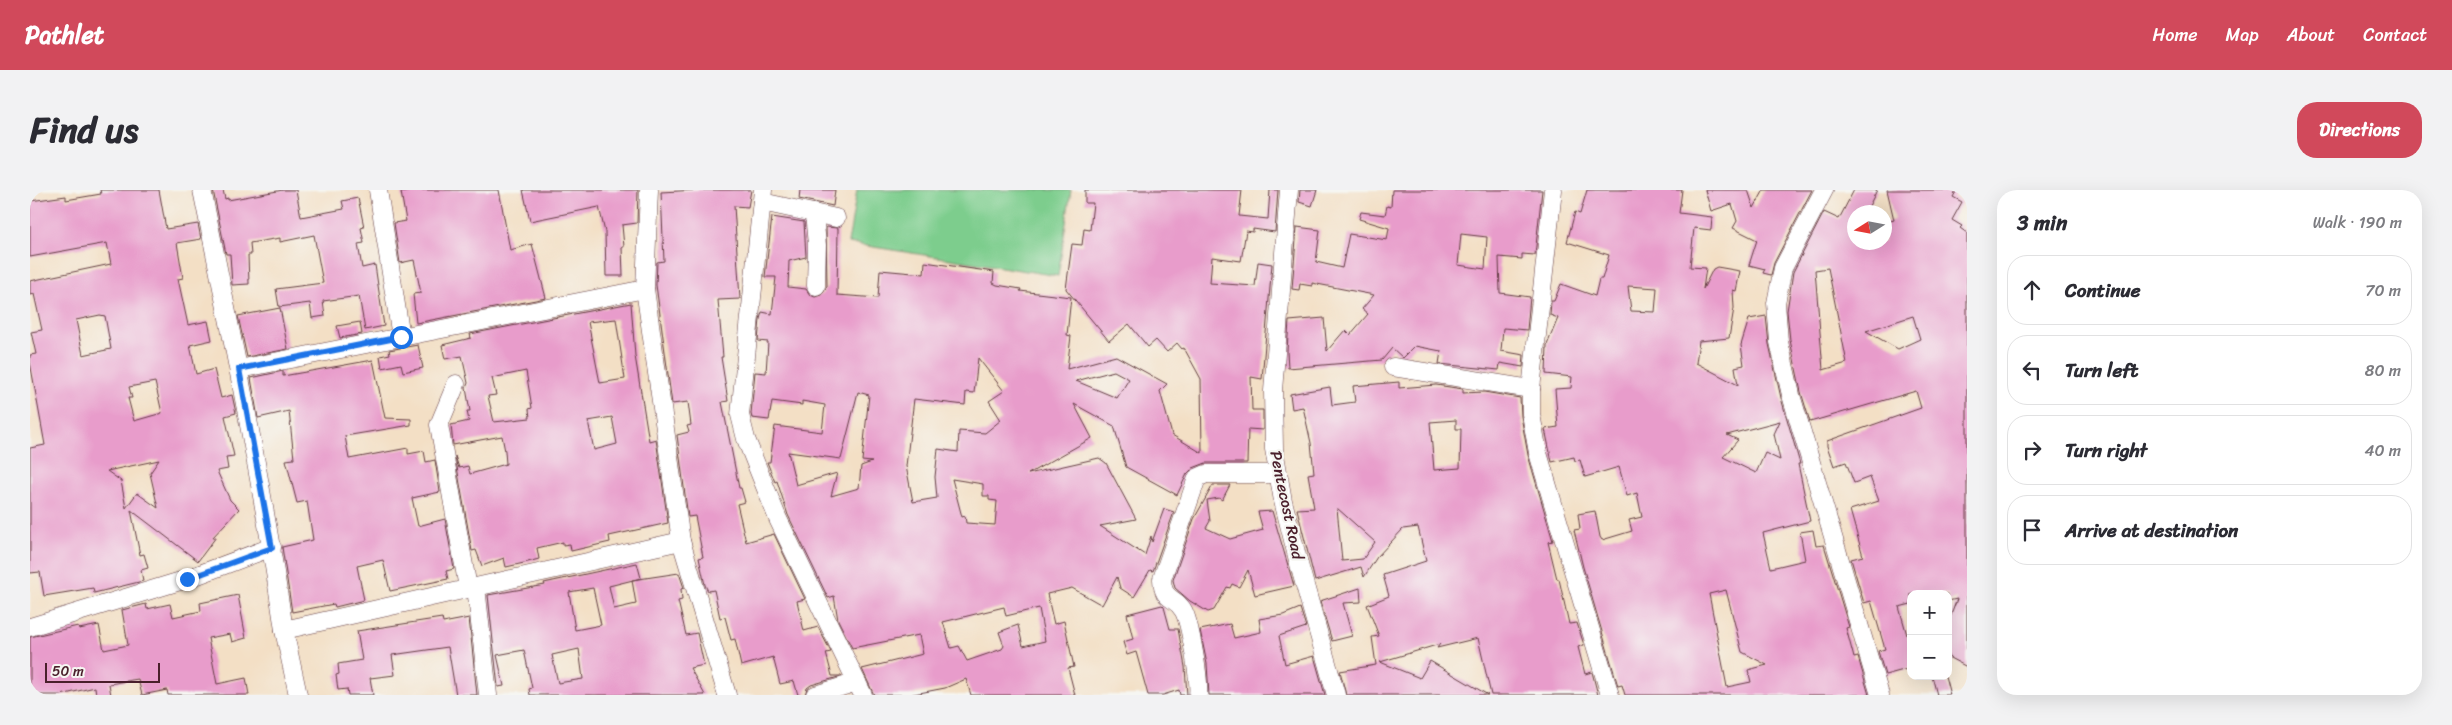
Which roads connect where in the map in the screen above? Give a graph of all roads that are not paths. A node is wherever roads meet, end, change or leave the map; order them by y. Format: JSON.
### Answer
{"nodes":[{"id":1,"x":202,"y":190,"type":"edge"},
{"id":2,"x":378,"y":190,"type":"edge"},
{"id":3,"x":649,"y":190,"type":"edge"},
{"id":4,"x":1289,"y":190,"type":"edge"},
{"id":5,"x":1553,"y":190,"type":"edge"},
{"id":6,"x":1824,"y":190,"type":"edge"},
{"id":7,"x":762,"y":196,"type":"edge"},
{"id":8,"x":814,"y":213,"type":"junction"},
{"id":9,"x":836,"y":218,"type":"dead end"},
{"id":10,"x":816,"y":286,"type":"dead end"},
{"id":11,"x":645,"y":289,"type":"junction"},
{"id":12,"x":401,"y":337,"type":"junction"},
{"id":13,"x":1393,"y":367,"type":"dead end"},
{"id":14,"x":239,"y":369,"type":"junction"},
{"id":15,"x":456,"y":384,"type":"dead end"},
{"id":16,"x":1530,"y":389,"type":"junction"},
{"id":17,"x":1278,"y":474,"type":"junction"},
{"id":18,"x":681,"y":541,"type":"junction"},
{"id":19,"x":272,"y":548,"type":"junction"},
{"id":20,"x":472,"y":588,"type":"junction"},
{"id":21,"x":30,"y":627,"type":"edge"},
{"id":22,"x":284,"y":630,"type":"junction"},
{"id":23,"x":860,"y":689,"type":"edge"},
{"id":24,"x":298,"y":695,"type":"edge"},
{"id":25,"x":488,"y":695,"type":"edge"},
{"id":26,"x":727,"y":695,"type":"edge"},
{"id":27,"x":815,"y":695,"type":"edge"},
{"id":28,"x":1198,"y":695,"type":"edge"},
{"id":29,"x":1336,"y":695,"type":"edge"},
{"id":30,"x":1610,"y":695,"type":"edge"},
{"id":31,"x":1880,"y":695,"type":"edge"}],
"edges":[{"from":1,"to":14,"type":"street"},
{"from":2,"to":12,"type":"street"},
{"from":3,"to":11,"type":"street"},
{"from":4,"to":17,"type":"street","name":"Pentecost Road"},
{"from":5,"to":16,"type":"street"},
{"from":6,"to":31,"type":"street"},
{"from":7,"to":8,"type":"street"},
{"from":7,"to":23,"type":"street"},
{"from":8,"to":9,"type":"street"},
{"from":8,"to":10,"type":"street"},
{"from":11,"to":12,"type":"street"},
{"from":11,"to":18,"type":"street"},
{"from":12,"to":14,"type":"street"},
{"from":13,"to":16,"type":"street"},
{"from":14,"to":19,"type":"street"},
{"from":15,"to":20,"type":"street"},
{"from":16,"to":30,"type":"street"},
{"from":17,"to":28,"type":"street"},
{"from":17,"to":29,"type":"street","name":"Pentecost Road"},
{"from":18,"to":20,"type":"street"},
{"from":18,"to":26,"type":"street"},
{"from":19,"to":21,"type":"street"},
{"from":19,"to":22,"type":"street"},
{"from":20,"to":22,"type":"street"},
{"from":20,"to":25,"type":"street"},
{"from":22,"to":24,"type":"street"},
{"from":23,"to":27,"type":"street"}]}
